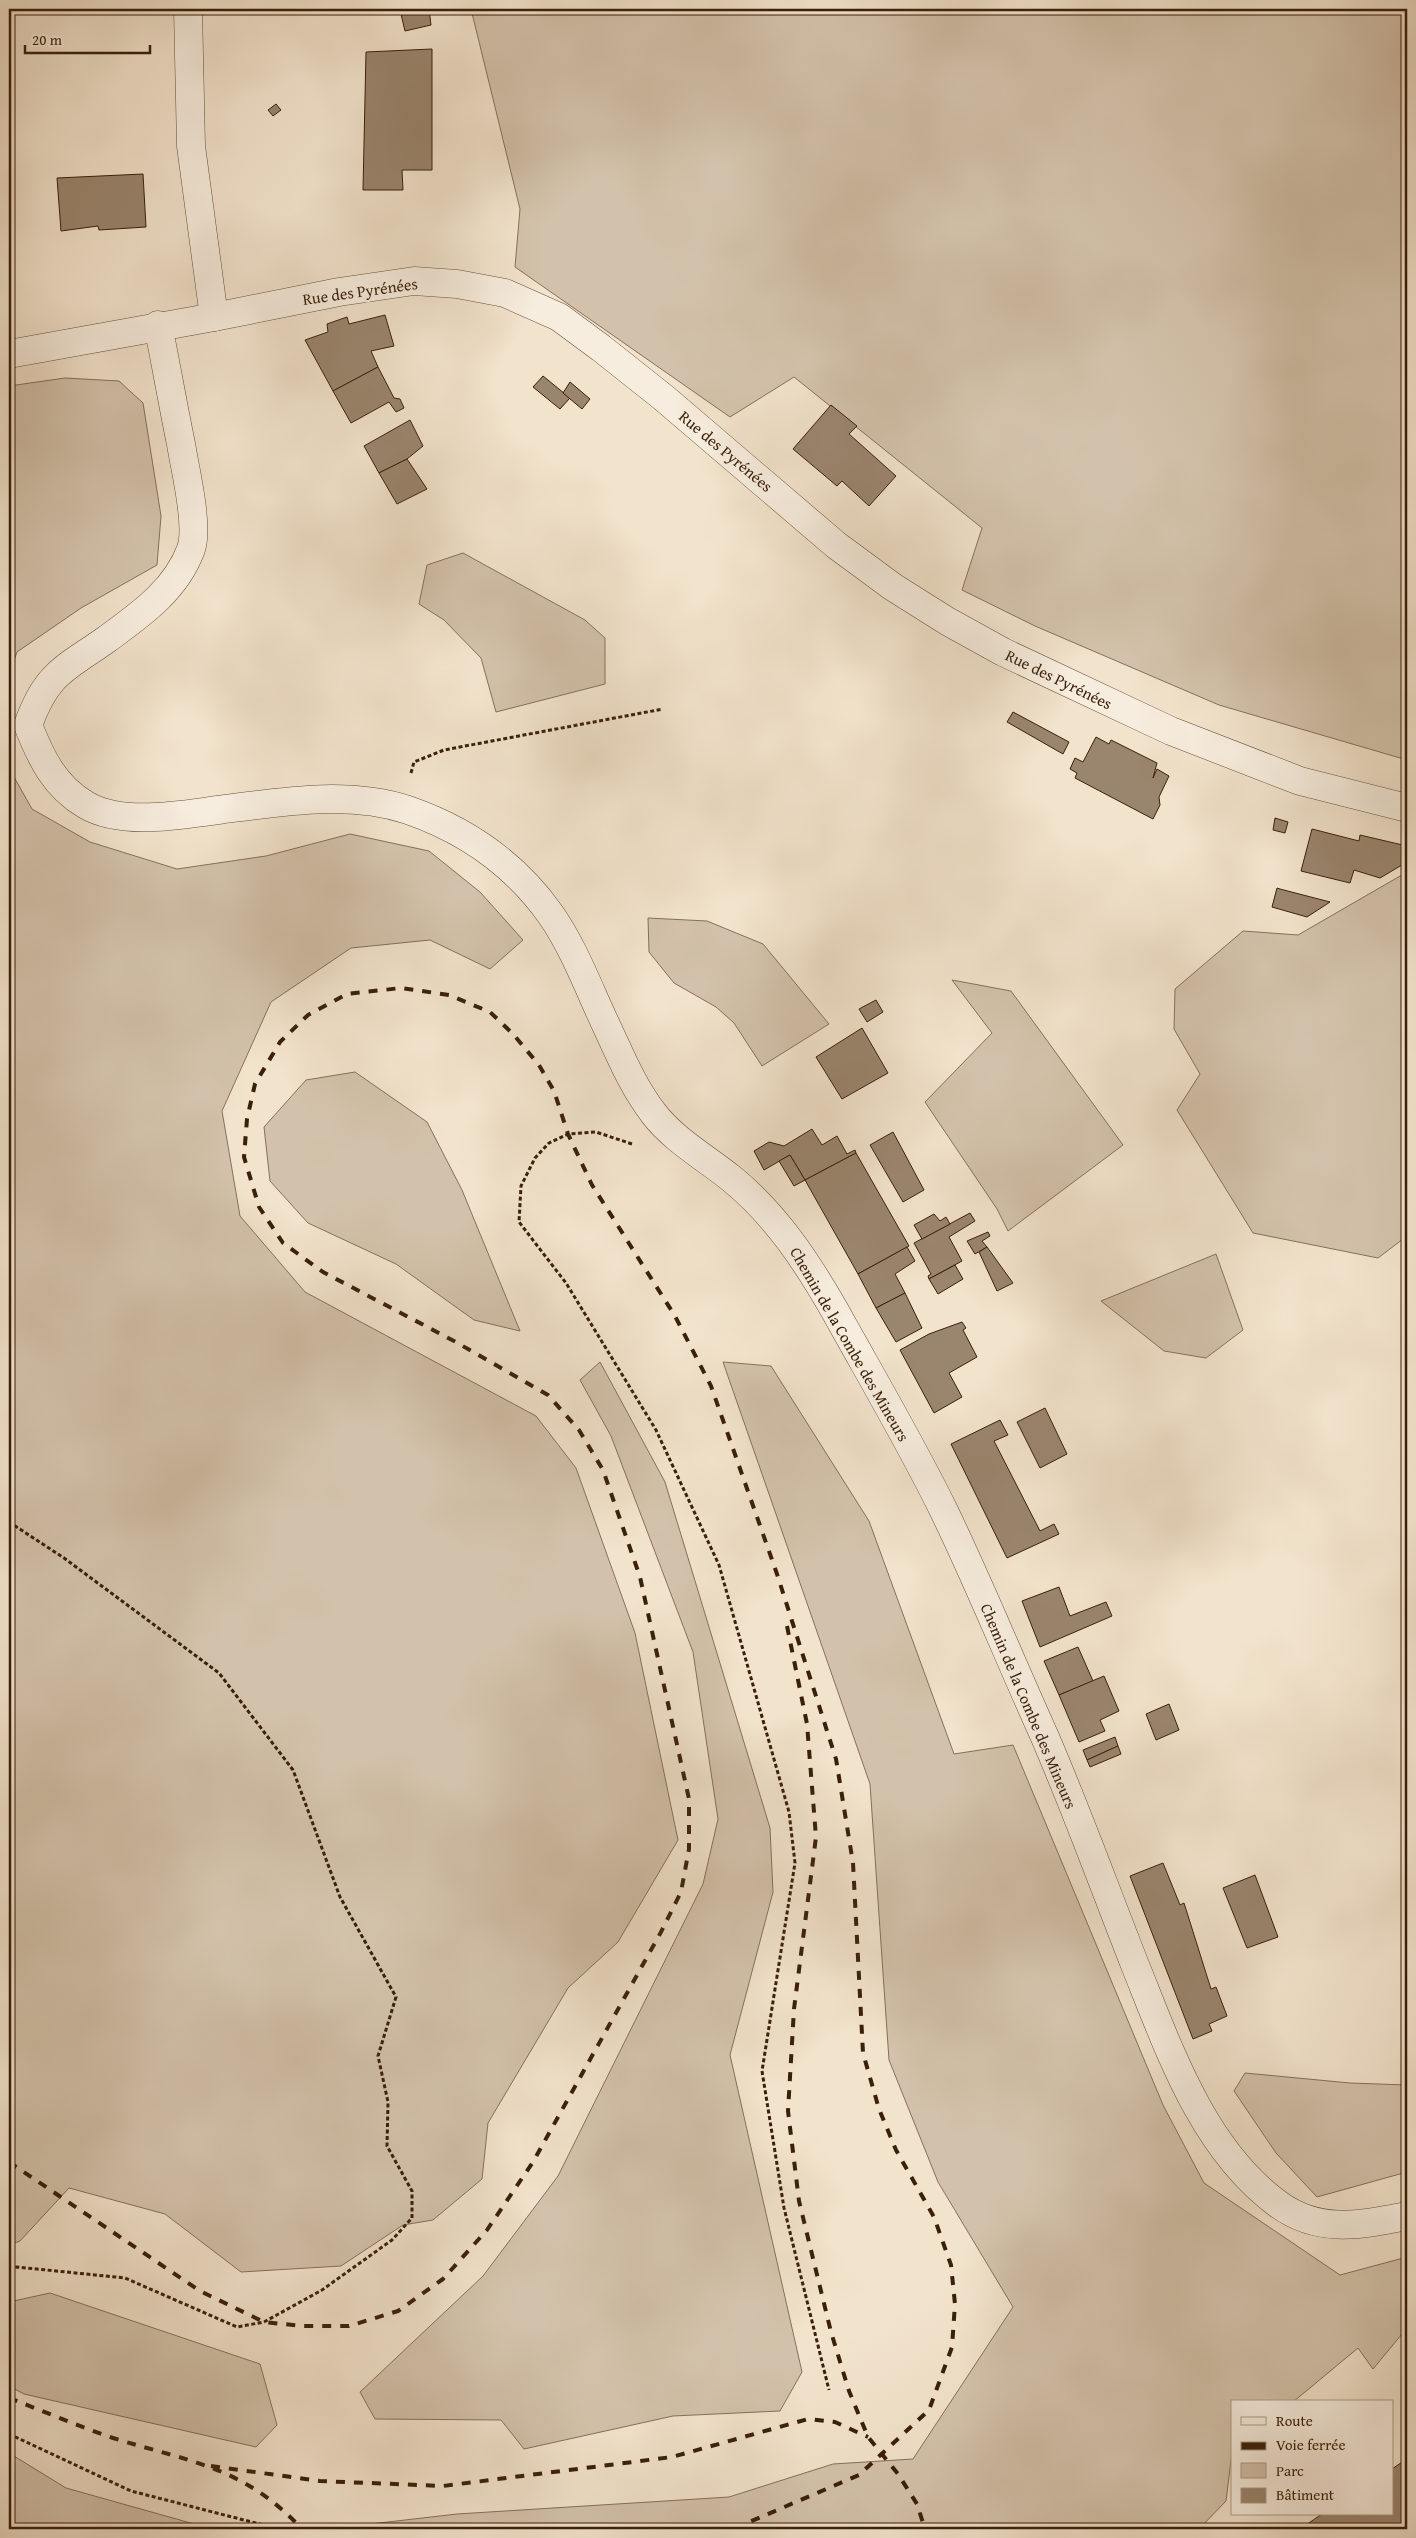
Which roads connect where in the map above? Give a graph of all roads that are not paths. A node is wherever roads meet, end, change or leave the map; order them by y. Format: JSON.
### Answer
{"nodes":[{"id":1,"x":188,"y":9,"type":"edge"},
{"id":2,"x":214,"y":317,"type":"junction"},
{"id":3,"x":158,"y":326,"type":"junction"},
{"id":4,"x":9,"y":354,"type":"edge"},
{"id":5,"x":1407,"y":808,"type":"edge"},
{"id":6,"x":1407,"y":2216,"type":"edge"}],
"edges":[{"from":1,"to":2,"type":"street"},
{"from":2,"to":3,"type":"street","name":"Rue des Pyrénées"},
{"from":2,"to":5,"type":"street","name":"Rue des Pyrénées"},
{"from":3,"to":4,"type":"street","name":"Rue des Pyrénées"},
{"from":3,"to":6,"type":"street","name":"Chemin de la Combe des Mineurs"}]}
